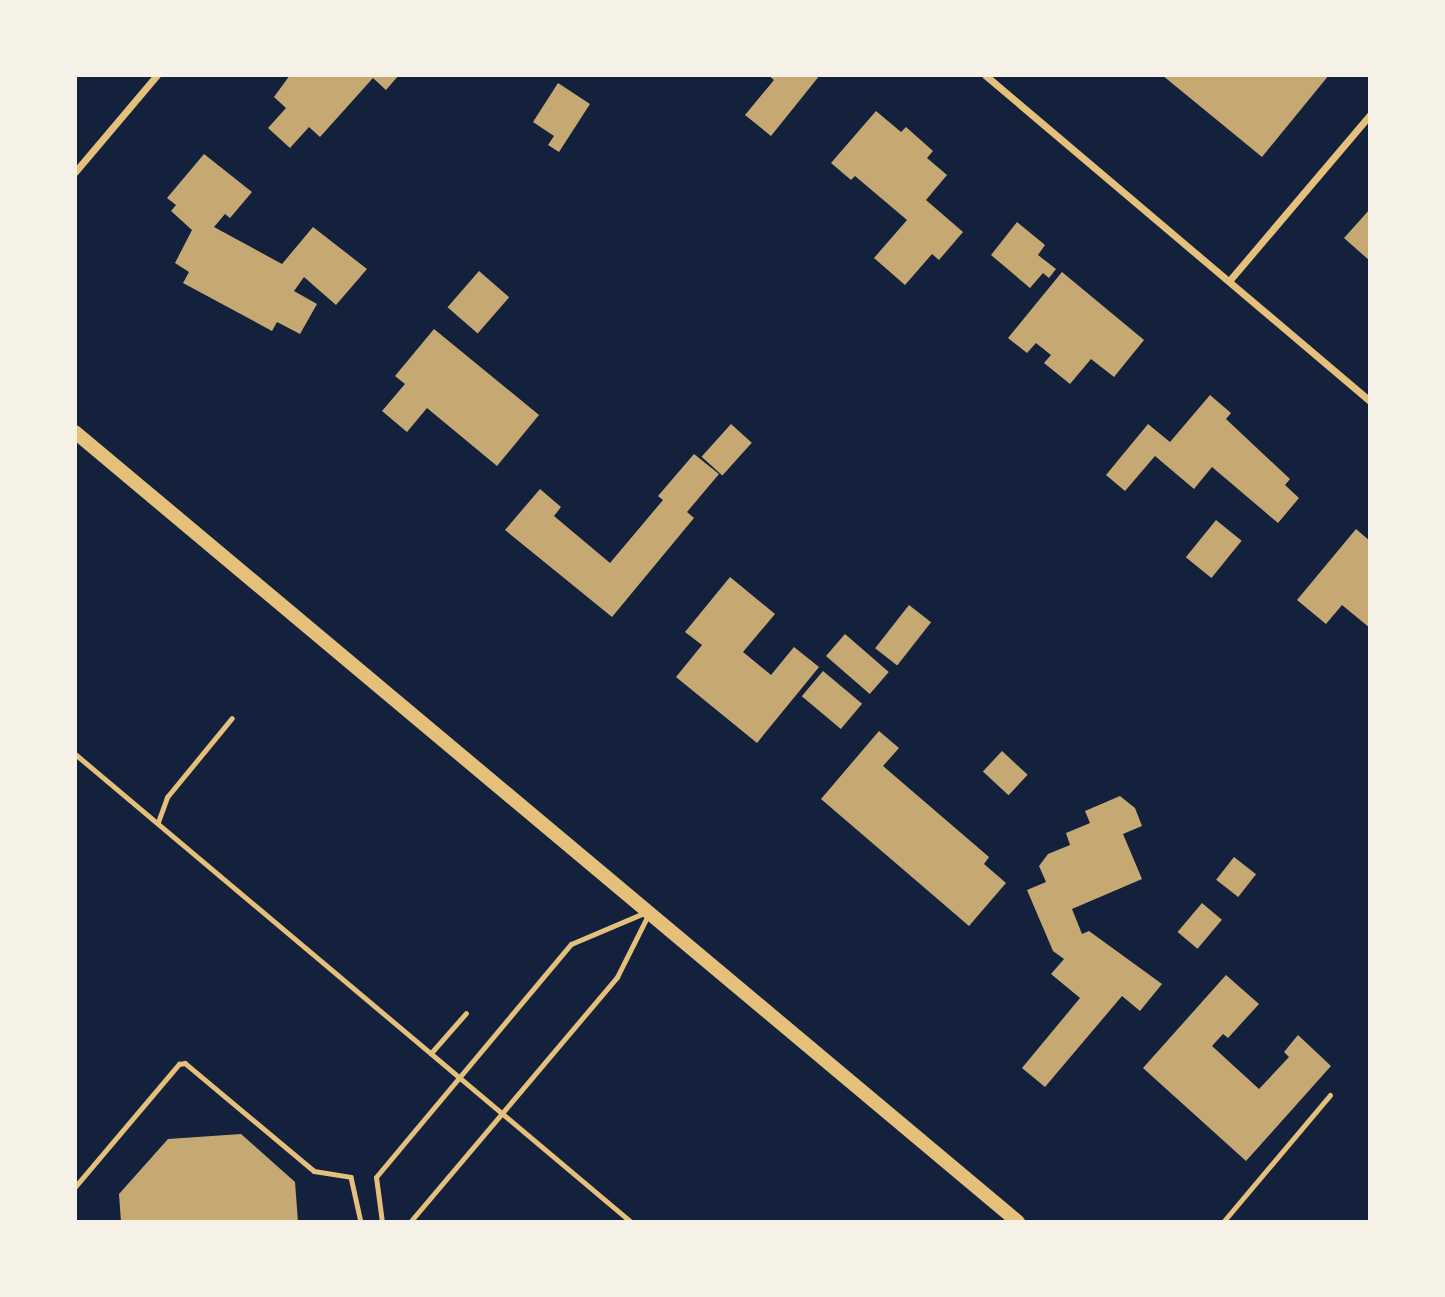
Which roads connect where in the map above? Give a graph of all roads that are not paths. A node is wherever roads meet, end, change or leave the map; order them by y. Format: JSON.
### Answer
{"nodes":[{"id":1,"x":156,"y":75,"type":"edge"},
{"id":2,"x":985,"y":75,"type":"edge"},
{"id":3,"x":1370,"y":115,"type":"edge"},
{"id":4,"x":75,"y":172,"type":"edge"},
{"id":5,"x":1229,"y":281,"type":"junction"},
{"id":6,"x":1370,"y":401,"type":"edge"},
{"id":7,"x":75,"y":432,"type":"edge"},
{"id":8,"x":232,"y":718,"type":"dead end"},
{"id":9,"x":75,"y":754,"type":"edge"},
{"id":10,"x":158,"y":822,"type":"junction"},
{"id":11,"x":650,"y":910,"type":"junction"},
{"id":12,"x":466,"y":1013,"type":"dead end"},
{"id":13,"x":431,"y":1053,"type":"junction"},
{"id":14,"x":460,"y":1078,"type":"junction"},
{"id":15,"x":1330,"y":1095,"type":"dead end"},
{"id":16,"x":502,"y":1113,"type":"junction"},
{"id":17,"x":383,"y":1222,"type":"edge"},
{"id":18,"x":411,"y":1222,"type":"edge"},
{"id":19,"x":631,"y":1222,"type":"edge"},
{"id":20,"x":1018,"y":1222,"type":"edge"},
{"id":21,"x":1223,"y":1222,"type":"edge"}],
"edges":[{"from":1,"to":4,"type":"street"},
{"from":2,"to":5,"type":"street"},
{"from":3,"to":5,"type":"street"},
{"from":5,"to":6,"type":"street"},
{"from":7,"to":11,"type":"main road"},
{"from":8,"to":10,"type":"lane"},
{"from":9,"to":10,"type":"lane"},
{"from":10,"to":13,"type":"lane"},
{"from":11,"to":14,"type":"lane"},
{"from":11,"to":16,"type":"lane"},
{"from":11,"to":20,"type":"main road"},
{"from":12,"to":13,"type":"lane"},
{"from":13,"to":14,"type":"lane"},
{"from":14,"to":16,"type":"lane"},
{"from":14,"to":17,"type":"lane"},
{"from":15,"to":21,"type":"lane"},
{"from":16,"to":18,"type":"lane"},
{"from":16,"to":19,"type":"lane"}]}
